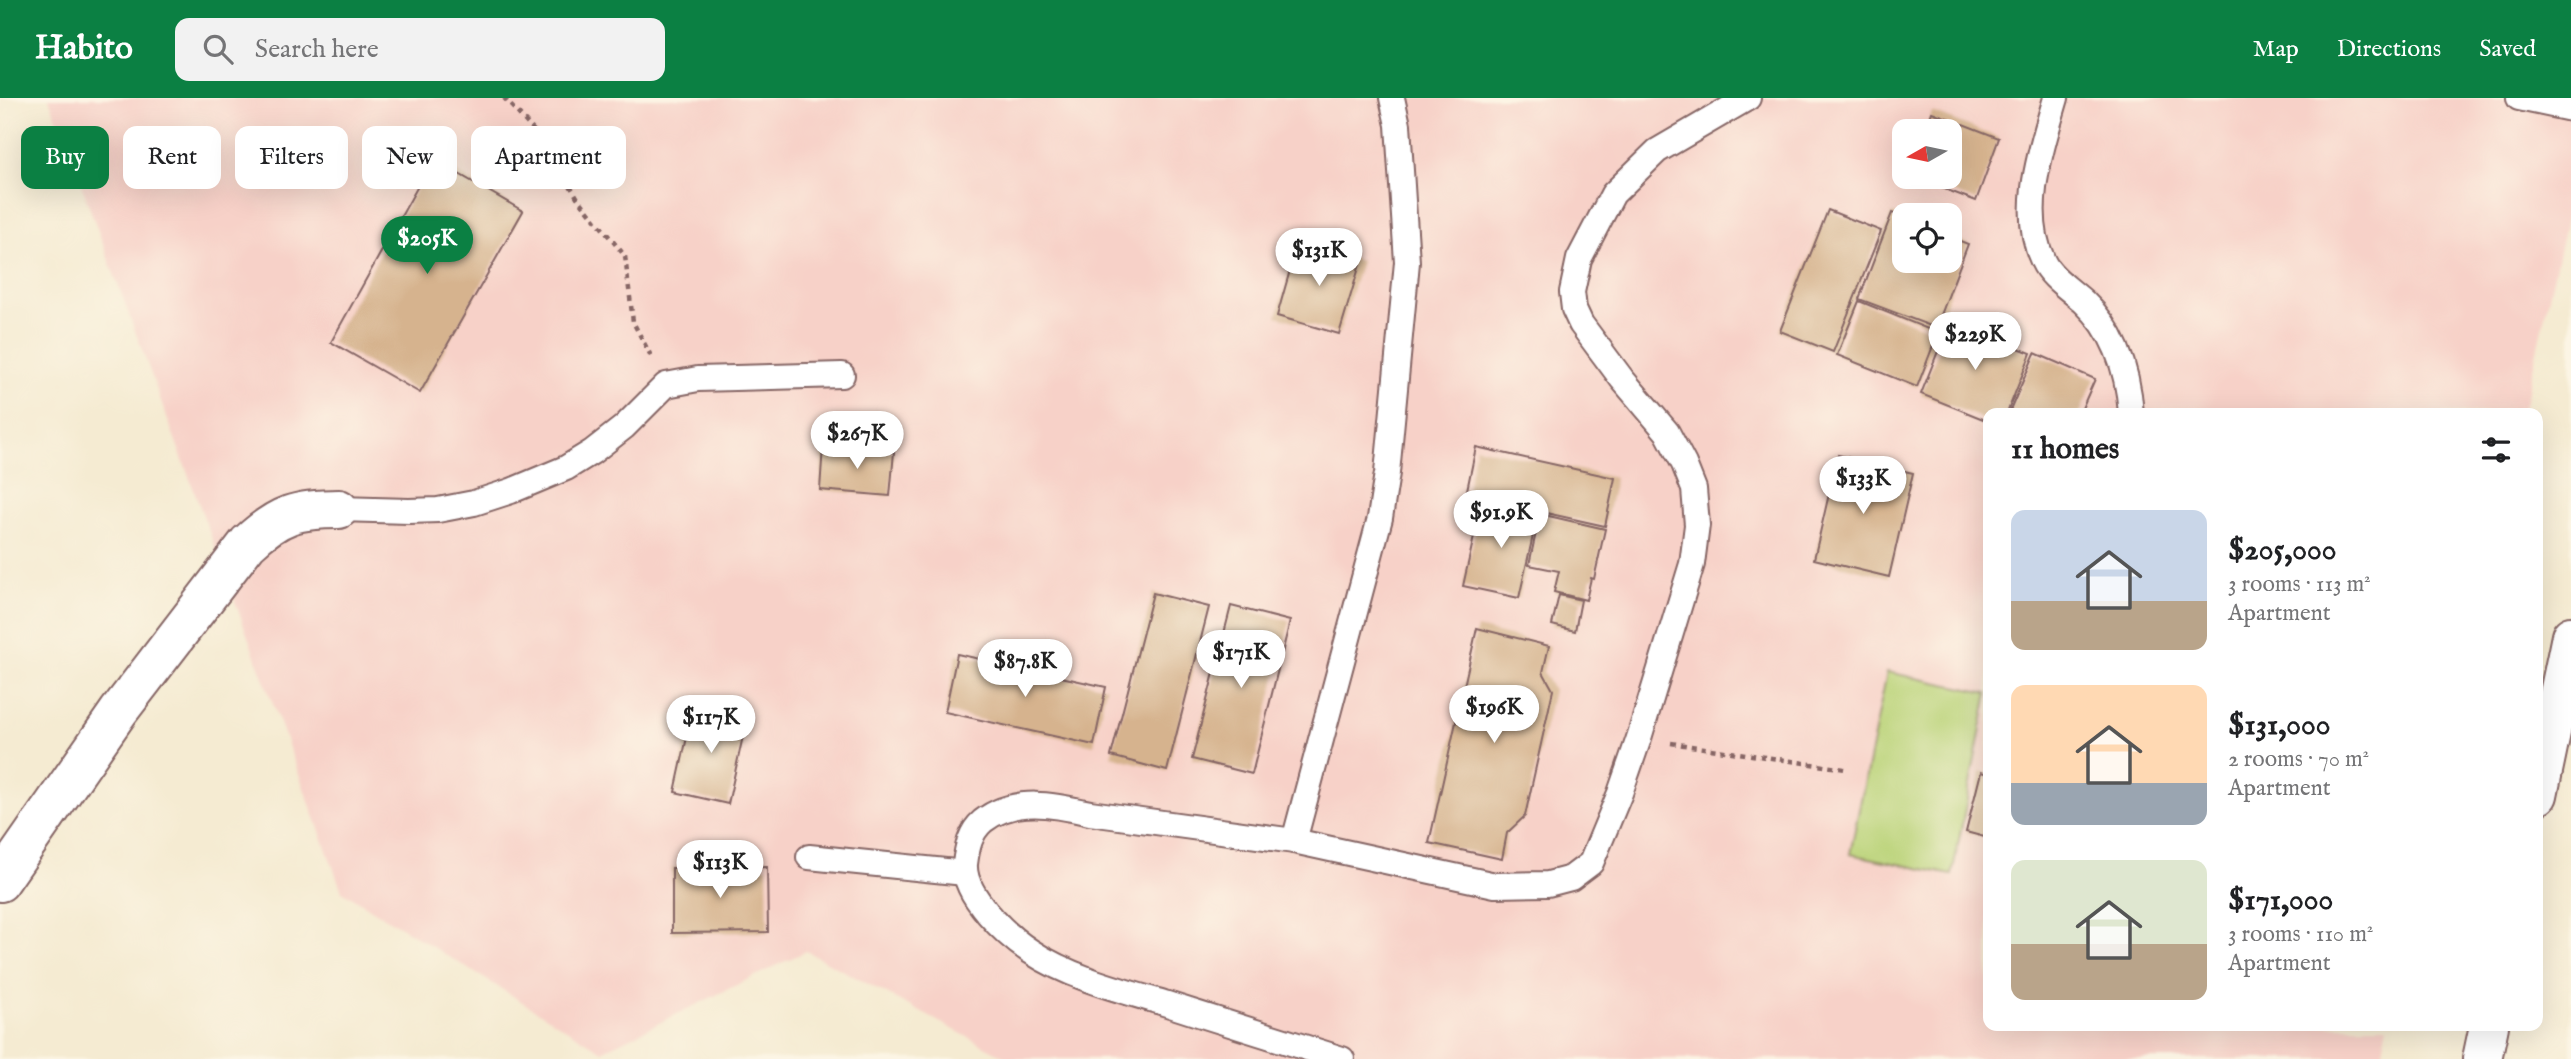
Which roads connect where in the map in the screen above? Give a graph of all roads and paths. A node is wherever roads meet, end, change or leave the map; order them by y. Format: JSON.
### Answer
{"nodes":[{"id":1,"x":504,"y":98,"type":"edge"},
{"id":2,"x":1392,"y":98,"type":"edge"},
{"id":3,"x":1748,"y":98,"type":"edge"},
{"id":4,"x":2056,"y":98,"type":"edge"},
{"id":5,"x":2519,"y":98,"type":"edge"},
{"id":6,"x":2571,"y":109,"type":"edge"},
{"id":7,"x":842,"y":375,"type":"dead end"},
{"id":8,"x":666,"y":385,"type":"junction"},
{"id":9,"x":2131,"y":408,"type":"edge"},
{"id":10,"x":339,"y":509,"type":"joint"},
{"id":11,"x":2570,"y":642,"type":"edge"},
{"id":12,"x":1639,"y":738,"type":"junction"},
{"id":13,"x":1845,"y":769,"type":"dead end"},
{"id":14,"x":2543,"y":771,"type":"edge"},
{"id":15,"x":1294,"y":841,"type":"junction"},
{"id":16,"x":808,"y":858,"type":"dead end"},
{"id":17,"x":965,"y":873,"type":"junction"},
{"id":18,"x":0,"y":882,"type":"edge"},
{"id":19,"x":2488,"y":1031,"type":"edge"},
{"id":20,"x":1342,"y":1059,"type":"edge"},
{"id":21,"x":2482,"y":1059,"type":"edge"}],
"edges":[{"from":1,"to":8,"type":"path"},
{"from":2,"to":15,"type":"lane"},
{"from":3,"to":12,"type":"lane"},
{"from":4,"to":9,"type":"lane"},
{"from":5,"to":6,"type":"lane"},
{"from":7,"to":8,"type":"lane"},
{"from":8,"to":10,"type":"lane"},
{"from":10,"to":18,"type":"main road"},
{"from":11,"to":14,"type":"main road"},
{"from":12,"to":13,"type":"path"},
{"from":12,"to":15,"type":"lane"},
{"from":15,"to":17,"type":"lane"},
{"from":16,"to":17,"type":"lane"},
{"from":17,"to":20,"type":"lane"},
{"from":19,"to":21,"type":"main road"}]}
